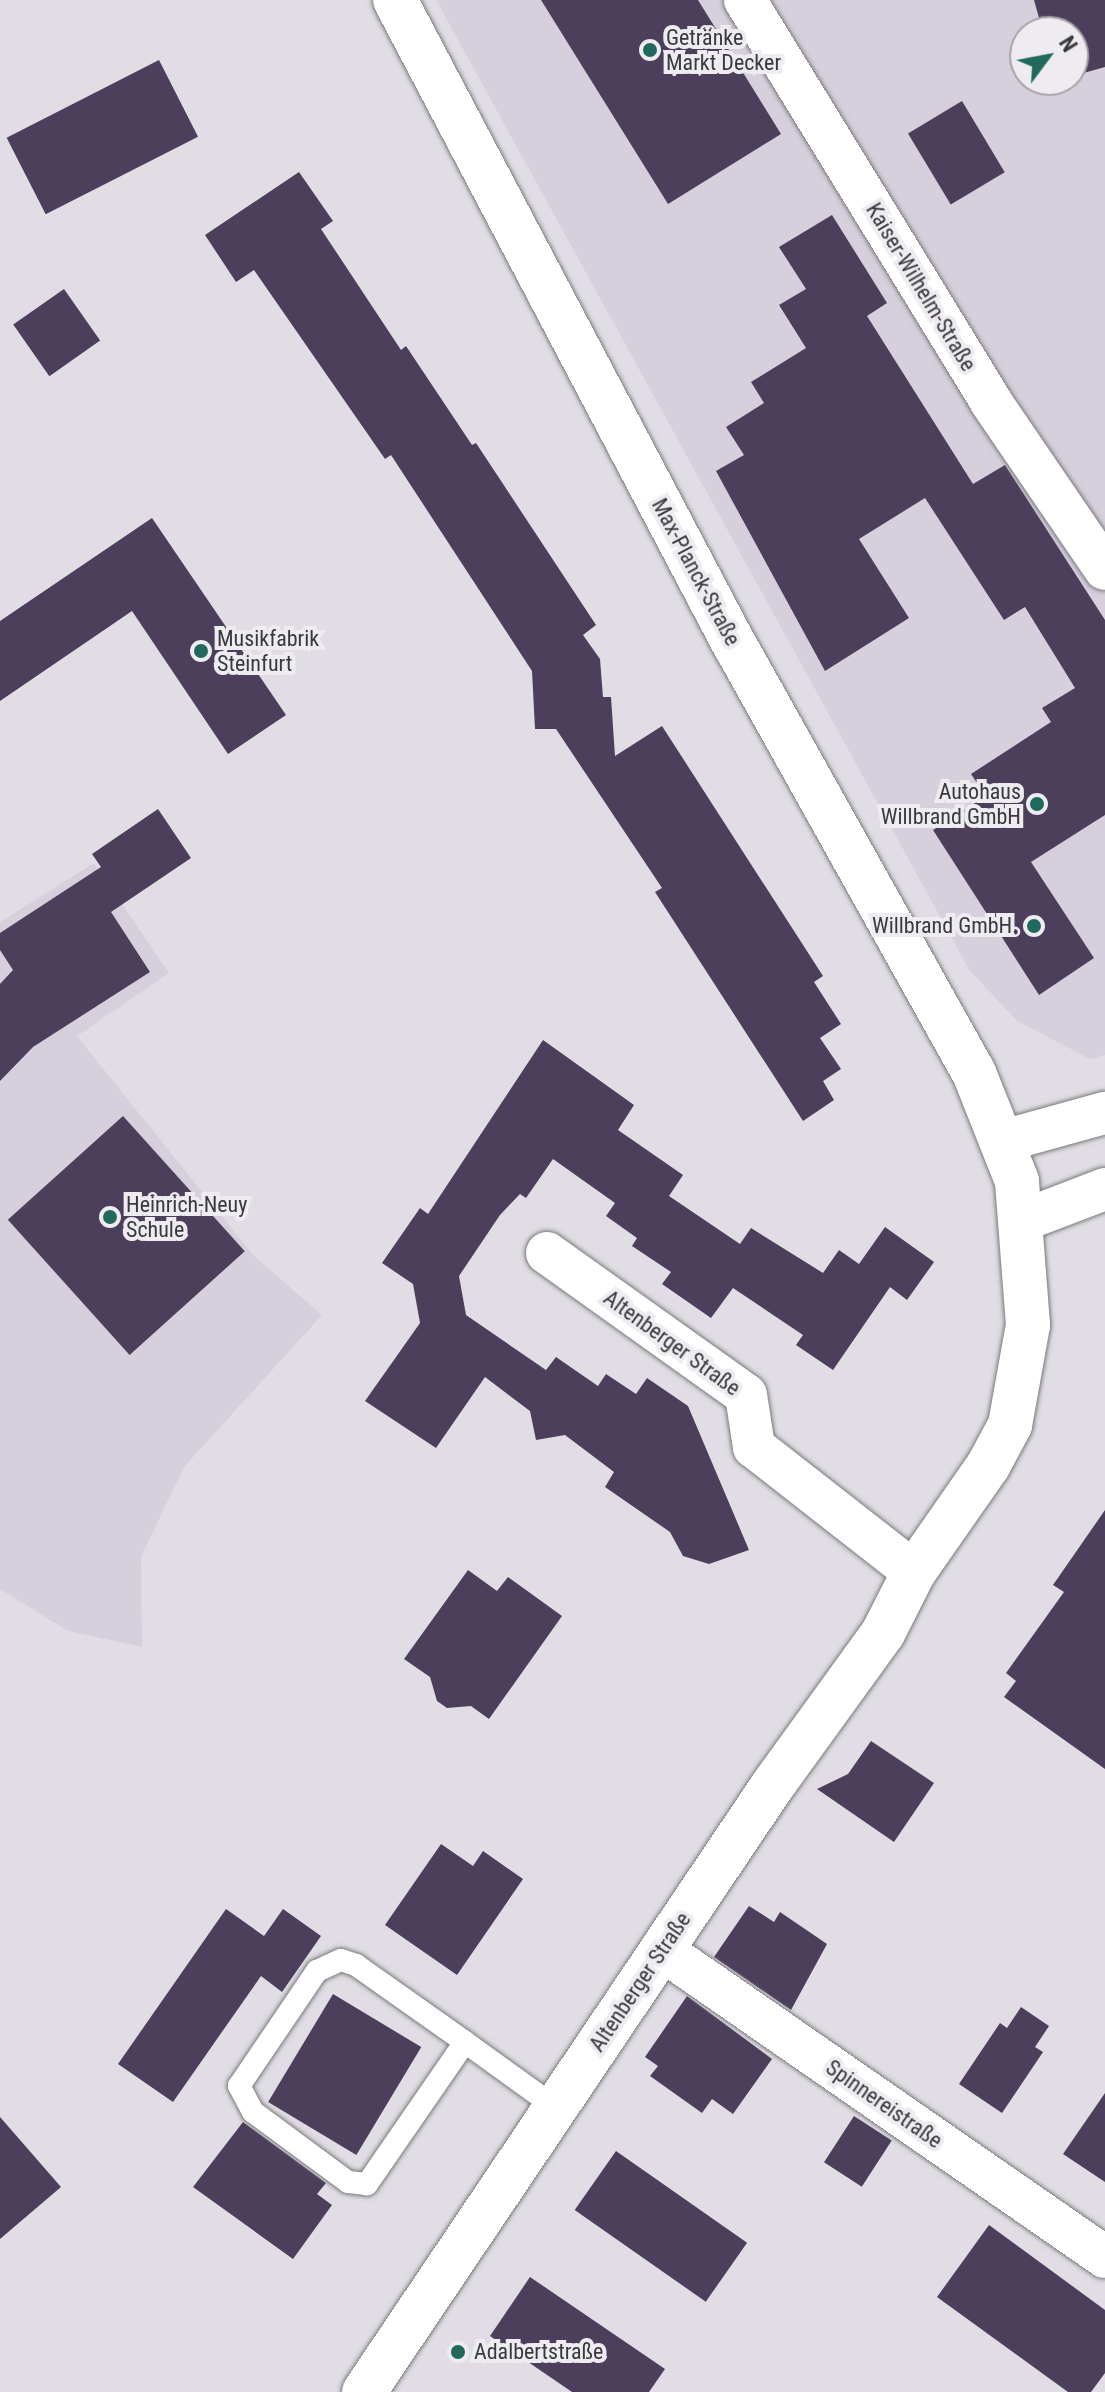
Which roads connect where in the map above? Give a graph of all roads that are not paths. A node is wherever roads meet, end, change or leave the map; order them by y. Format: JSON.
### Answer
{"nodes":[{"id":1,"x":395,"y":0,"type":"edge"},
{"id":2,"x":745,"y":0,"type":"edge"},
{"id":3,"x":1105,"y":569,"type":"edge"},
{"id":4,"x":1105,"y":1113,"type":"edge"},
{"id":5,"x":1003,"y":1141,"type":"junction"},
{"id":6,"x":1105,"y":1189,"type":"edge"},
{"id":7,"x":1024,"y":1220,"type":"junction"},
{"id":8,"x":547,"y":1253,"type":"dead end"},
{"id":9,"x":914,"y":1572,"type":"junction"},
{"id":10,"x":662,"y":1950,"type":"junction"},
{"id":11,"x":465,"y":2042,"type":"junction"},
{"id":12,"x":555,"y":2107,"type":"junction"},
{"id":13,"x":1105,"y":2257,"type":"edge"},
{"id":14,"x":364,"y":2392,"type":"edge"}],
"edges":[{"from":1,"to":5,"type":"main road","name":"Max-Planck-Straße"},
{"from":2,"to":3,"type":"street","name":"Kaiser-Wilhelm-Straße"},
{"from":4,"to":5,"type":"street"},
{"from":5,"to":7,"type":"main road","name":"Altenberger Straße"},
{"from":6,"to":7,"type":"street"},
{"from":7,"to":9,"type":"main road","name":"Altenberger Straße"},
{"from":8,"to":9,"type":"street","name":"Altenberger Straße"},
{"from":9,"to":10,"type":"main road","name":"Altenberger Straße"},
{"from":10,"to":12,"type":"main road","name":"Altenberger Straße"},
{"from":10,"to":13,"type":"street","name":"Spinnereistraße"},
{"from":11,"to":11,"type":"lane"},
{"from":11,"to":12,"type":"lane"},
{"from":12,"to":14,"type":"main road","name":"Altenberger Straße"}]}
